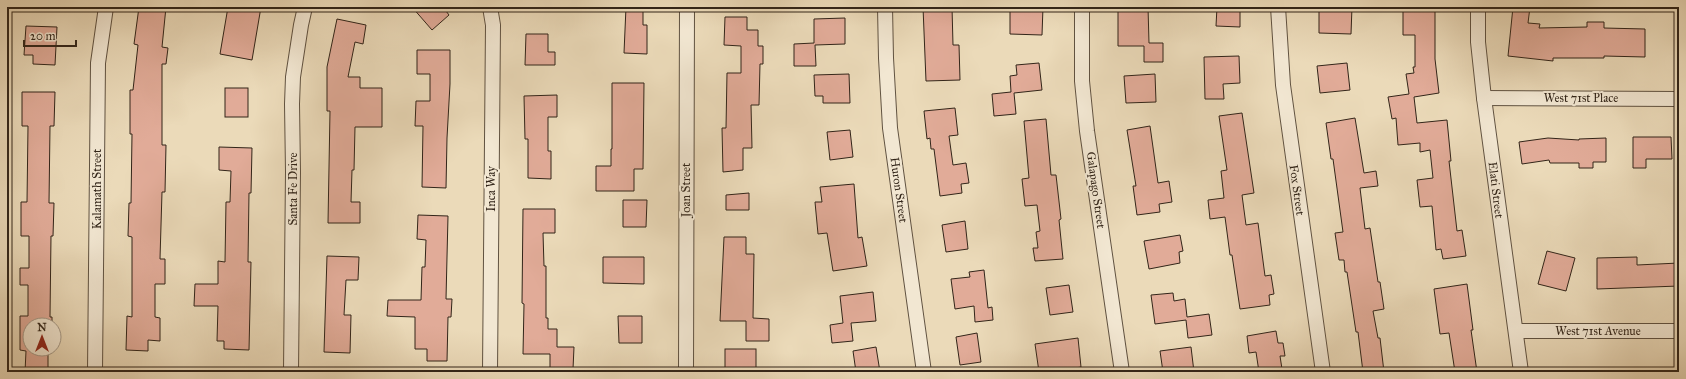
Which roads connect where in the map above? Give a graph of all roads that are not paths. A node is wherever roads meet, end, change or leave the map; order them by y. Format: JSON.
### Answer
{"nodes":[{"id":1,"x":106,"y":7,"type":"edge"},
{"id":2,"x":305,"y":7,"type":"edge"},
{"id":3,"x":490,"y":7,"type":"edge"},
{"id":4,"x":687,"y":7,"type":"edge"},
{"id":5,"x":885,"y":7,"type":"edge"},
{"id":6,"x":1082,"y":7,"type":"edge"},
{"id":7,"x":1278,"y":7,"type":"edge"},
{"id":8,"x":1478,"y":7,"type":"edge"},
{"id":9,"x":1484,"y":98,"type":"junction"},
{"id":10,"x":1679,"y":99,"type":"edge"},
{"id":11,"x":1516,"y":331,"type":"junction"},
{"id":12,"x":1679,"y":331,"type":"edge"},
{"id":13,"x":95,"y":372,"type":"edge"},
{"id":14,"x":291,"y":372,"type":"edge"},
{"id":15,"x":490,"y":372,"type":"edge"},
{"id":16,"x":686,"y":372,"type":"edge"},
{"id":17,"x":924,"y":372,"type":"edge"},
{"id":18,"x":1122,"y":372,"type":"edge"},
{"id":19,"x":1323,"y":372,"type":"edge"},
{"id":20,"x":1521,"y":372,"type":"edge"}],
"edges":[{"from":1,"to":13,"type":"street","name":"Kalamath Street"},
{"from":2,"to":14,"type":"street","name":"Santa Fe Drive"},
{"from":3,"to":15,"type":"street","name":"Inca Way"},
{"from":4,"to":16,"type":"street","name":"Joan Street"},
{"from":5,"to":17,"type":"street","name":"Huron Street"},
{"from":6,"to":18,"type":"street","name":"Galapago Street"},
{"from":7,"to":19,"type":"street","name":"Fox Street"},
{"from":8,"to":9,"type":"street","name":"Elati Street"},
{"from":9,"to":10,"type":"street","name":"West 71st Place"},
{"from":9,"to":11,"type":"street","name":"Elati Street"},
{"from":11,"to":12,"type":"street","name":"West 71st Avenue"},
{"from":11,"to":20,"type":"street","name":"Elati Street"}]}
